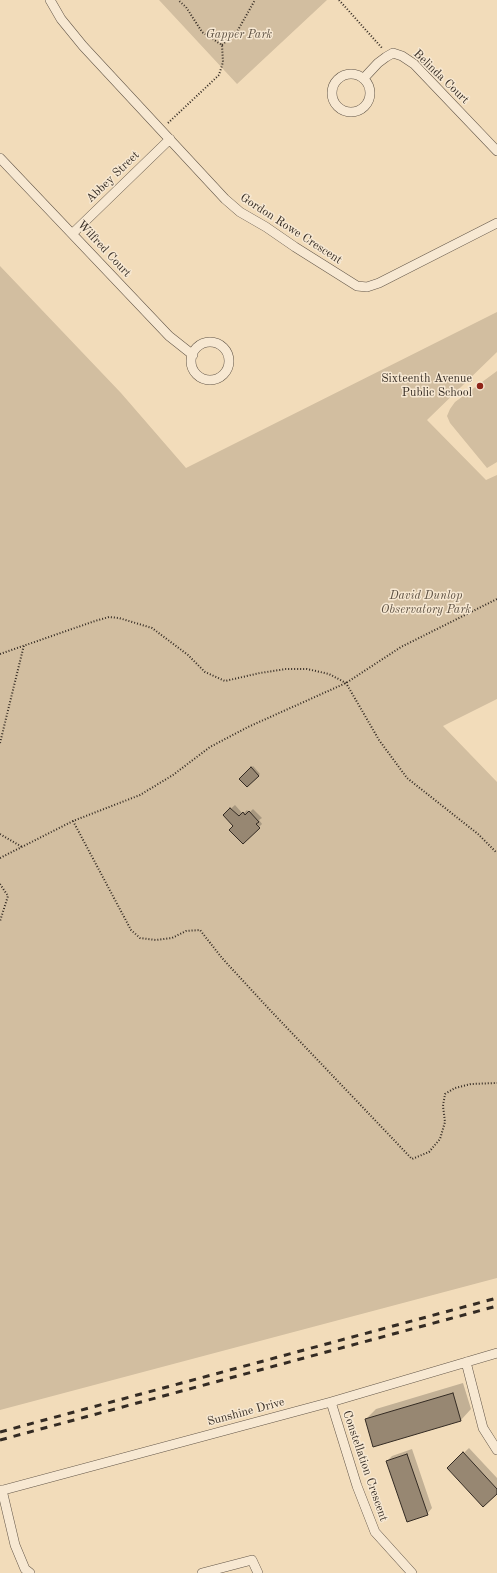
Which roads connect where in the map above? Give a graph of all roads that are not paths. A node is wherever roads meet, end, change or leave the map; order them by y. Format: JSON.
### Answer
{"nodes":[{"id":1,"x":50,"y":0,"type":"edge"},
{"id":2,"x":364,"y":78,"type":"junction"},
{"id":3,"x":170,"y":139,"type":"junction"},
{"id":4,"x":497,"y":151,"type":"edge"},
{"id":5,"x":0,"y":158,"type":"edge"},
{"id":6,"x":497,"y":223,"type":"edge"},
{"id":7,"x":73,"y":233,"type":"junction"},
{"id":8,"x":193,"y":354,"type":"junction"},
{"id":9,"x":497,"y":1353,"type":"edge"},
{"id":10,"x":466,"y":1362,"type":"junction"},
{"id":11,"x":331,"y":1402,"type":"junction"},
{"id":12,"x":497,"y":1450,"type":"edge"},
{"id":13,"x":1,"y":1491,"type":"edge"},
{"id":14,"x":30,"y":1573,"type":"edge"},
{"id":15,"x":202,"y":1573,"type":"edge"},
{"id":16,"x":258,"y":1573,"type":"edge"},
{"id":17,"x":412,"y":1573,"type":"edge"}],
"edges":[{"from":1,"to":3,"type":"street","name":"Gordon Rowe Crescent"},
{"from":2,"to":2,"type":"street"},
{"from":2,"to":4,"type":"street","name":"Belinda Court"},
{"from":3,"to":6,"type":"street","name":"Gordon Rowe Crescent"},
{"from":3,"to":7,"type":"street","name":"Abbey Street"},
{"from":5,"to":7,"type":"street","name":"Wilfred Court"},
{"from":7,"to":8,"type":"street","name":"Wilfred Court"},
{"from":8,"to":8,"type":"street"},
{"from":9,"to":10,"type":"street","name":"Sunshine Drive"},
{"from":10,"to":11,"type":"street","name":"Sunshine Drive"},
{"from":10,"to":12,"type":"street"},
{"from":11,"to":13,"type":"street","name":"Sunshine Drive"},
{"from":11,"to":17,"type":"street","name":"Constellation Crescent"},
{"from":13,"to":14,"type":"street"},
{"from":15,"to":16,"type":"street"}]}
